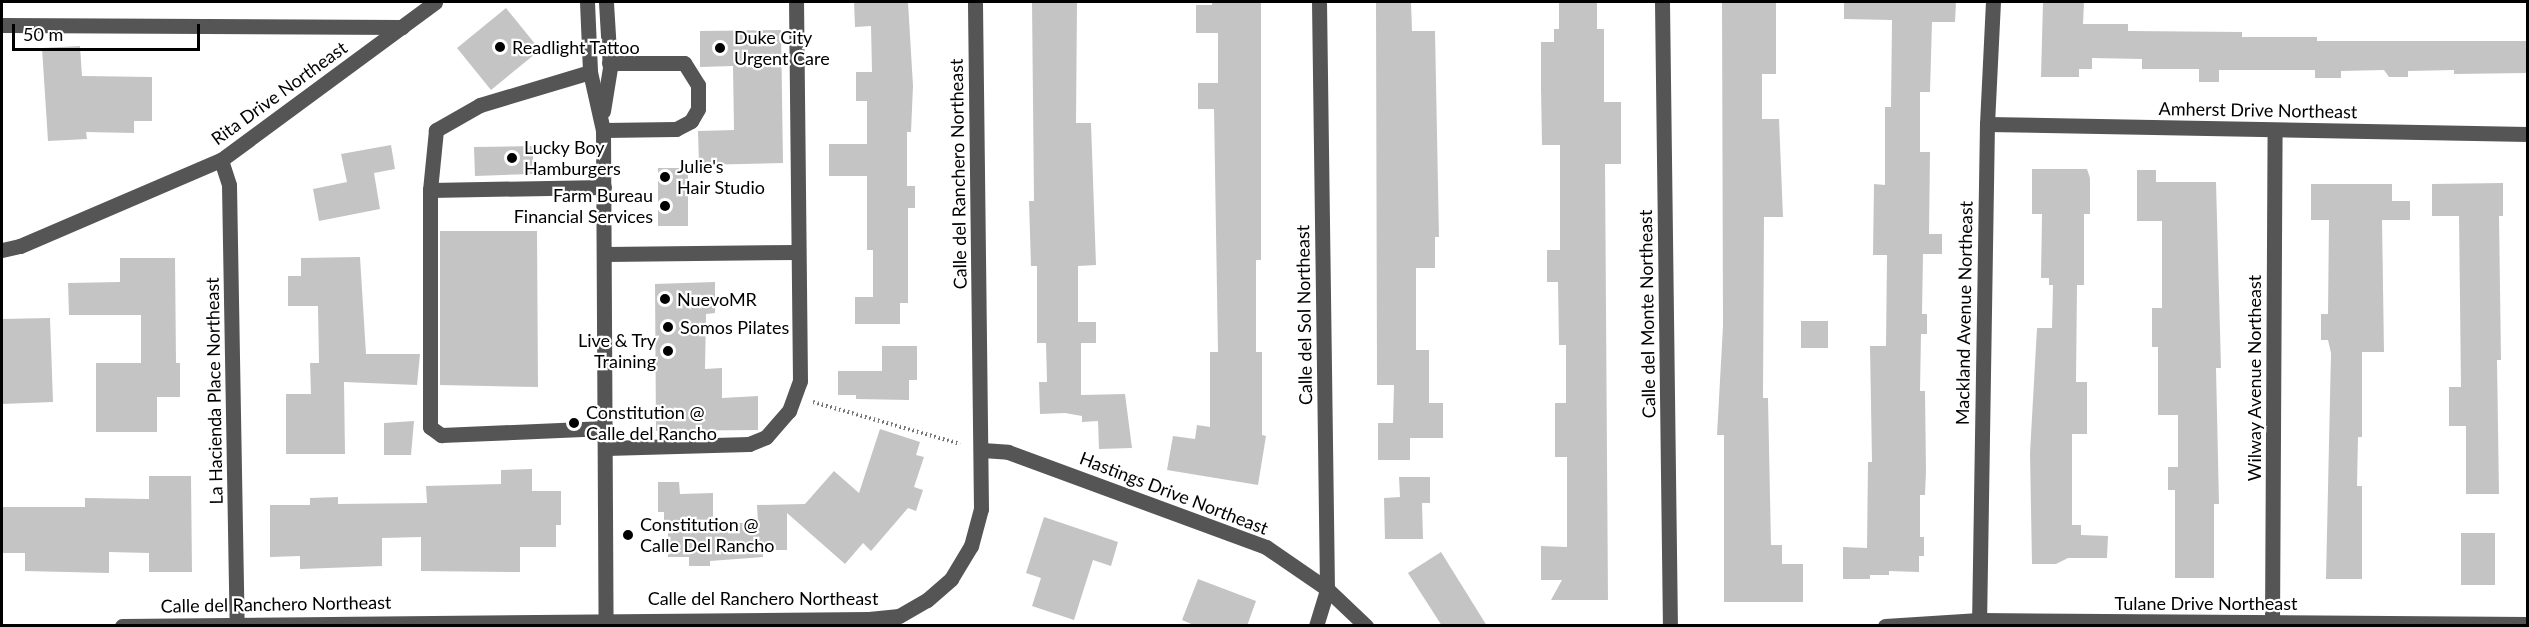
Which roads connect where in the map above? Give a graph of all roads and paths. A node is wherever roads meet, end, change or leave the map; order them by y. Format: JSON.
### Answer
{"nodes":[{"id":1,"x":435,"y":2,"type":"edge"},
{"id":2,"x":587,"y":2,"type":"edge"},
{"id":3,"x":606,"y":2,"type":"edge"},
{"id":4,"x":796,"y":2,"type":"edge"},
{"id":5,"x":975,"y":2,"type":"edge"},
{"id":6,"x":1319,"y":2,"type":"edge"},
{"id":7,"x":1662,"y":2,"type":"edge"},
{"id":8,"x":1993,"y":2,"type":"edge"},
{"id":9,"x":2,"y":25,"type":"edge"},
{"id":10,"x":402,"y":27,"type":"junction"},
{"id":11,"x":609,"y":63,"type":"junction"},
{"id":12,"x":590,"y":72,"type":"junction"},
{"id":13,"x":1987,"y":124,"type":"junction"},
{"id":14,"x":602,"y":125,"type":"junction"},
{"id":15,"x":2275,"y":131,"type":"junction"},
{"id":16,"x":2528,"y":134,"type":"edge"},
{"id":17,"x":220,"y":160,"type":"junction"},
{"id":18,"x":604,"y":188,"type":"junction"},
{"id":19,"x":430,"y":190,"type":"junction"},
{"id":20,"x":2,"y":250,"type":"edge"},
{"id":21,"x":798,"y":252,"type":"junction"},
{"id":22,"x":605,"y":255,"type":"junction"},
{"id":23,"x":795,"y":396,"type":"junction"},
{"id":24,"x":606,"y":428,"type":"junction"},
{"id":25,"x":960,"y":444,"type":"dead end"},
{"id":26,"x":606,"y":448,"type":"junction"},
{"id":27,"x":982,"y":450,"type":"junction"},
{"id":28,"x":1327,"y":589,"type":"junction"},
{"id":29,"x":606,"y":622,"type":"edge"},
{"id":30,"x":1979,"y":623,"type":"edge"},
{"id":31,"x":237,"y":624,"type":"junction"},
{"id":32,"x":2272,"y":624,"type":"edge"},
{"id":33,"x":2528,"y":624,"type":"edge"},
{"id":34,"x":122,"y":626,"type":"edge"},
{"id":35,"x":1316,"y":626,"type":"edge"},
{"id":36,"x":1366,"y":626,"type":"edge"},
{"id":37,"x":1670,"y":626,"type":"edge"},
{"id":38,"x":1885,"y":626,"type":"edge"}],
"edges":[{"from":1,"to":10,"type":"street","name":"Rita Drive Northeast"},
{"from":2,"to":12,"type":"street"},
{"from":3,"to":11,"type":"street"},
{"from":4,"to":21,"type":"street"},
{"from":5,"to":27,"type":"street","name":"Calle del Ranchero Northeast"},
{"from":6,"to":28,"type":"street","name":"Calle del Sol Northeast"},
{"from":7,"to":37,"type":"street","name":"Calle del Monte Northeast"},
{"from":8,"to":13,"type":"street","name":"Mackland Avenue Northeast"},
{"from":9,"to":10,"type":"street"},
{"from":10,"to":17,"type":"street","name":"Rita Drive Northeast"},
{"from":11,"to":14,"type":"street"},
{"from":11,"to":14,"type":"street"},
{"from":12,"to":14,"type":"street"},
{"from":12,"to":19,"type":"street"},
{"from":13,"to":15,"type":"street","name":"Amherst Drive Northeast"},
{"from":13,"to":30,"type":"street","name":"Mackland Avenue Northeast"},
{"from":14,"to":18,"type":"street"},
{"from":15,"to":16,"type":"street","name":"Amherst Drive Northeast"},
{"from":15,"to":32,"type":"street","name":"Wilway Avenue Northeast"},
{"from":17,"to":20,"type":"street","name":"Rita Drive Northeast"},
{"from":17,"to":31,"type":"street","name":"La Hacienda Place Northeast"},
{"from":18,"to":19,"type":"street"},
{"from":18,"to":22,"type":"street"},
{"from":19,"to":24,"type":"street"},
{"from":21,"to":22,"type":"street"},
{"from":21,"to":23,"type":"street"},
{"from":22,"to":24,"type":"street"},
{"from":23,"to":25,"type":"path"},
{"from":23,"to":26,"type":"street"},
{"from":24,"to":26,"type":"street"},
{"from":26,"to":29,"type":"street"},
{"from":27,"to":28,"type":"street","name":"Hastings Drive Northeast"},
{"from":27,"to":29,"type":"street","name":"Calle del Ranchero Northeast"},
{"from":28,"to":35,"type":"street","name":"Calle del Sol Northeast"},
{"from":28,"to":36,"type":"street","name":"Hastings Drive Northeast"},
{"from":29,"to":31,"type":"street","name":"Calle del Ranchero Northeast"},
{"from":30,"to":32,"type":"street","name":"Tulane Drive Northeast"},
{"from":30,"to":38,"type":"street","name":"Tulane Drive Northeast"},
{"from":31,"to":34,"type":"street","name":"Calle del Ranchero Northeast"},
{"from":32,"to":33,"type":"street","name":"Tulane Drive Northeast"}]}
